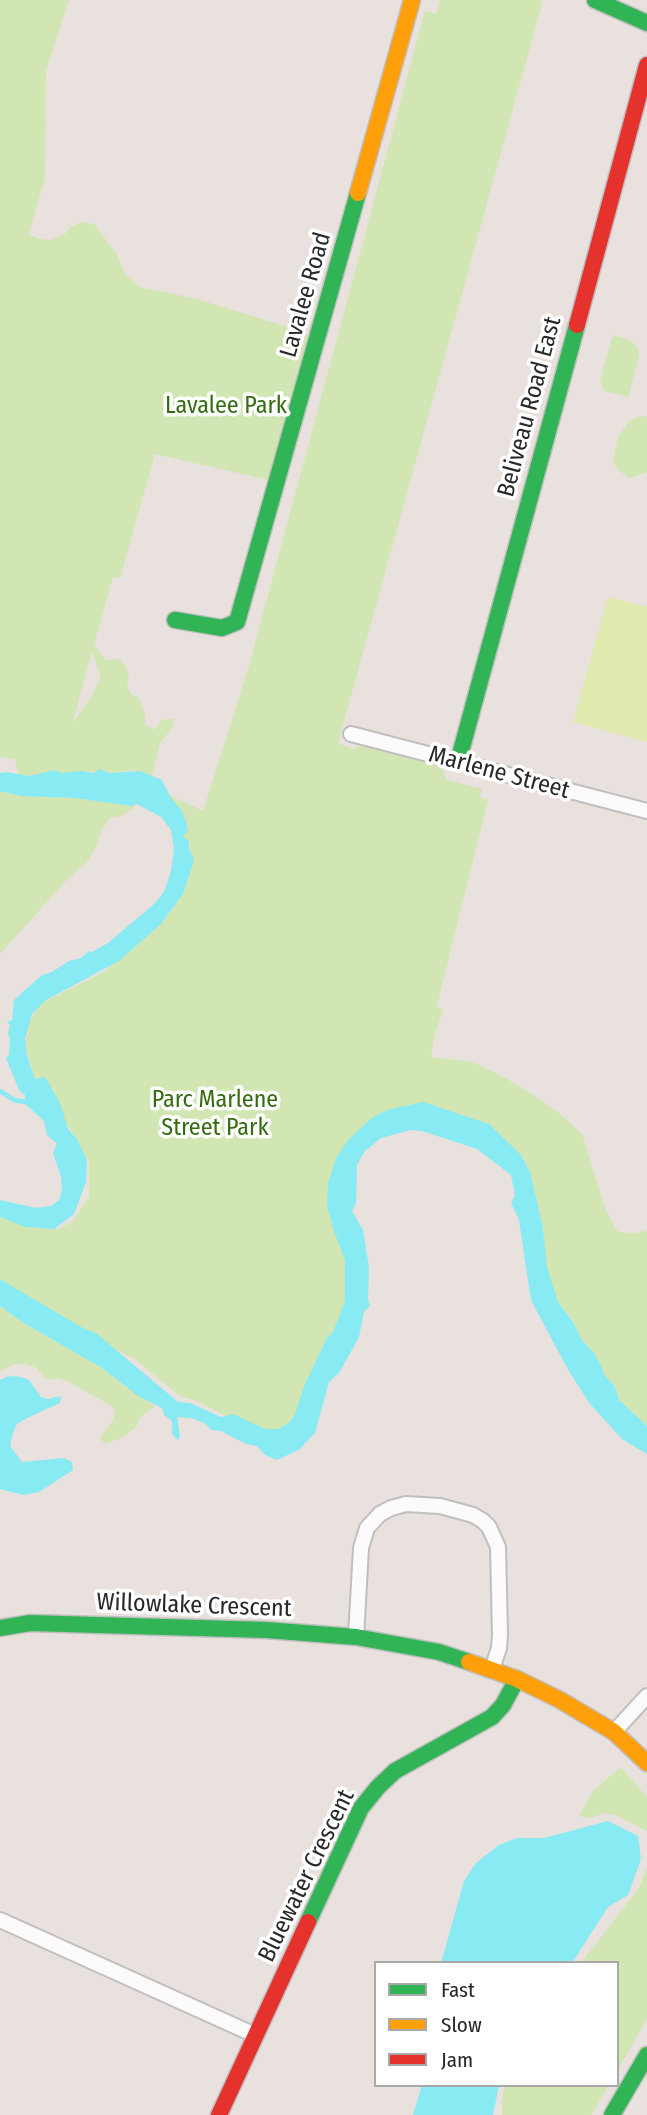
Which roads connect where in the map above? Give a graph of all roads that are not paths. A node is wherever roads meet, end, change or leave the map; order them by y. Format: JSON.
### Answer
{"nodes":[{"id":1,"x":412,"y":0,"type":"edge"},
{"id":2,"x":595,"y":0,"type":"edge"},
{"id":3,"x":647,"y":23,"type":"edge"},
{"id":4,"x":647,"y":65,"type":"edge"},
{"id":5,"x":175,"y":620,"type":"dead end"},
{"id":6,"x":351,"y":734,"type":"dead end"},
{"id":7,"x":458,"y":762,"type":"junction"},
{"id":8,"x":647,"y":811,"type":"edge"},
{"id":9,"x":0,"y":1628,"type":"edge"},
{"id":10,"x":356,"y":1637,"type":"junction"},
{"id":11,"x":492,"y":1669,"type":"junction"},
{"id":12,"x":517,"y":1679,"type":"junction"},
{"id":13,"x":647,"y":1696,"type":"edge"},
{"id":14,"x":614,"y":1732,"type":"junction"},
{"id":15,"x":647,"y":1763,"type":"edge"},
{"id":16,"x":0,"y":1920,"type":"edge"},
{"id":17,"x":255,"y":2035,"type":"junction"},
{"id":18,"x":647,"y":2054,"type":"edge"},
{"id":19,"x":219,"y":2115,"type":"edge"},
{"id":20,"x":612,"y":2115,"type":"edge"}],
"edges":[{"from":1,"to":5,"type":"street","name":"Lavalee Road"},
{"from":2,"to":3,"type":"street"},
{"from":4,"to":7,"type":"street","name":"Beliveau Road East"},
{"from":6,"to":7,"type":"street","name":"Marlene Street"},
{"from":7,"to":8,"type":"street","name":"Marlene Street"},
{"from":9,"to":10,"type":"street","name":"Willowlake Crescent"},
{"from":10,"to":11,"type":"street","name":"Willowlake Crescent"},
{"from":10,"to":11,"type":"street"},
{"from":11,"to":12,"type":"street","name":"Willowlake Crescent"},
{"from":12,"to":14,"type":"street","name":"Willowlake Crescent"},
{"from":12,"to":17,"type":"street","name":"Bluewater Crescent"},
{"from":13,"to":14,"type":"street"},
{"from":14,"to":15,"type":"street","name":"Willowlake Crescent"},
{"from":16,"to":17,"type":"street"},
{"from":17,"to":19,"type":"street","name":"Bluewater Crescent"},
{"from":18,"to":20,"type":"street"}]}
